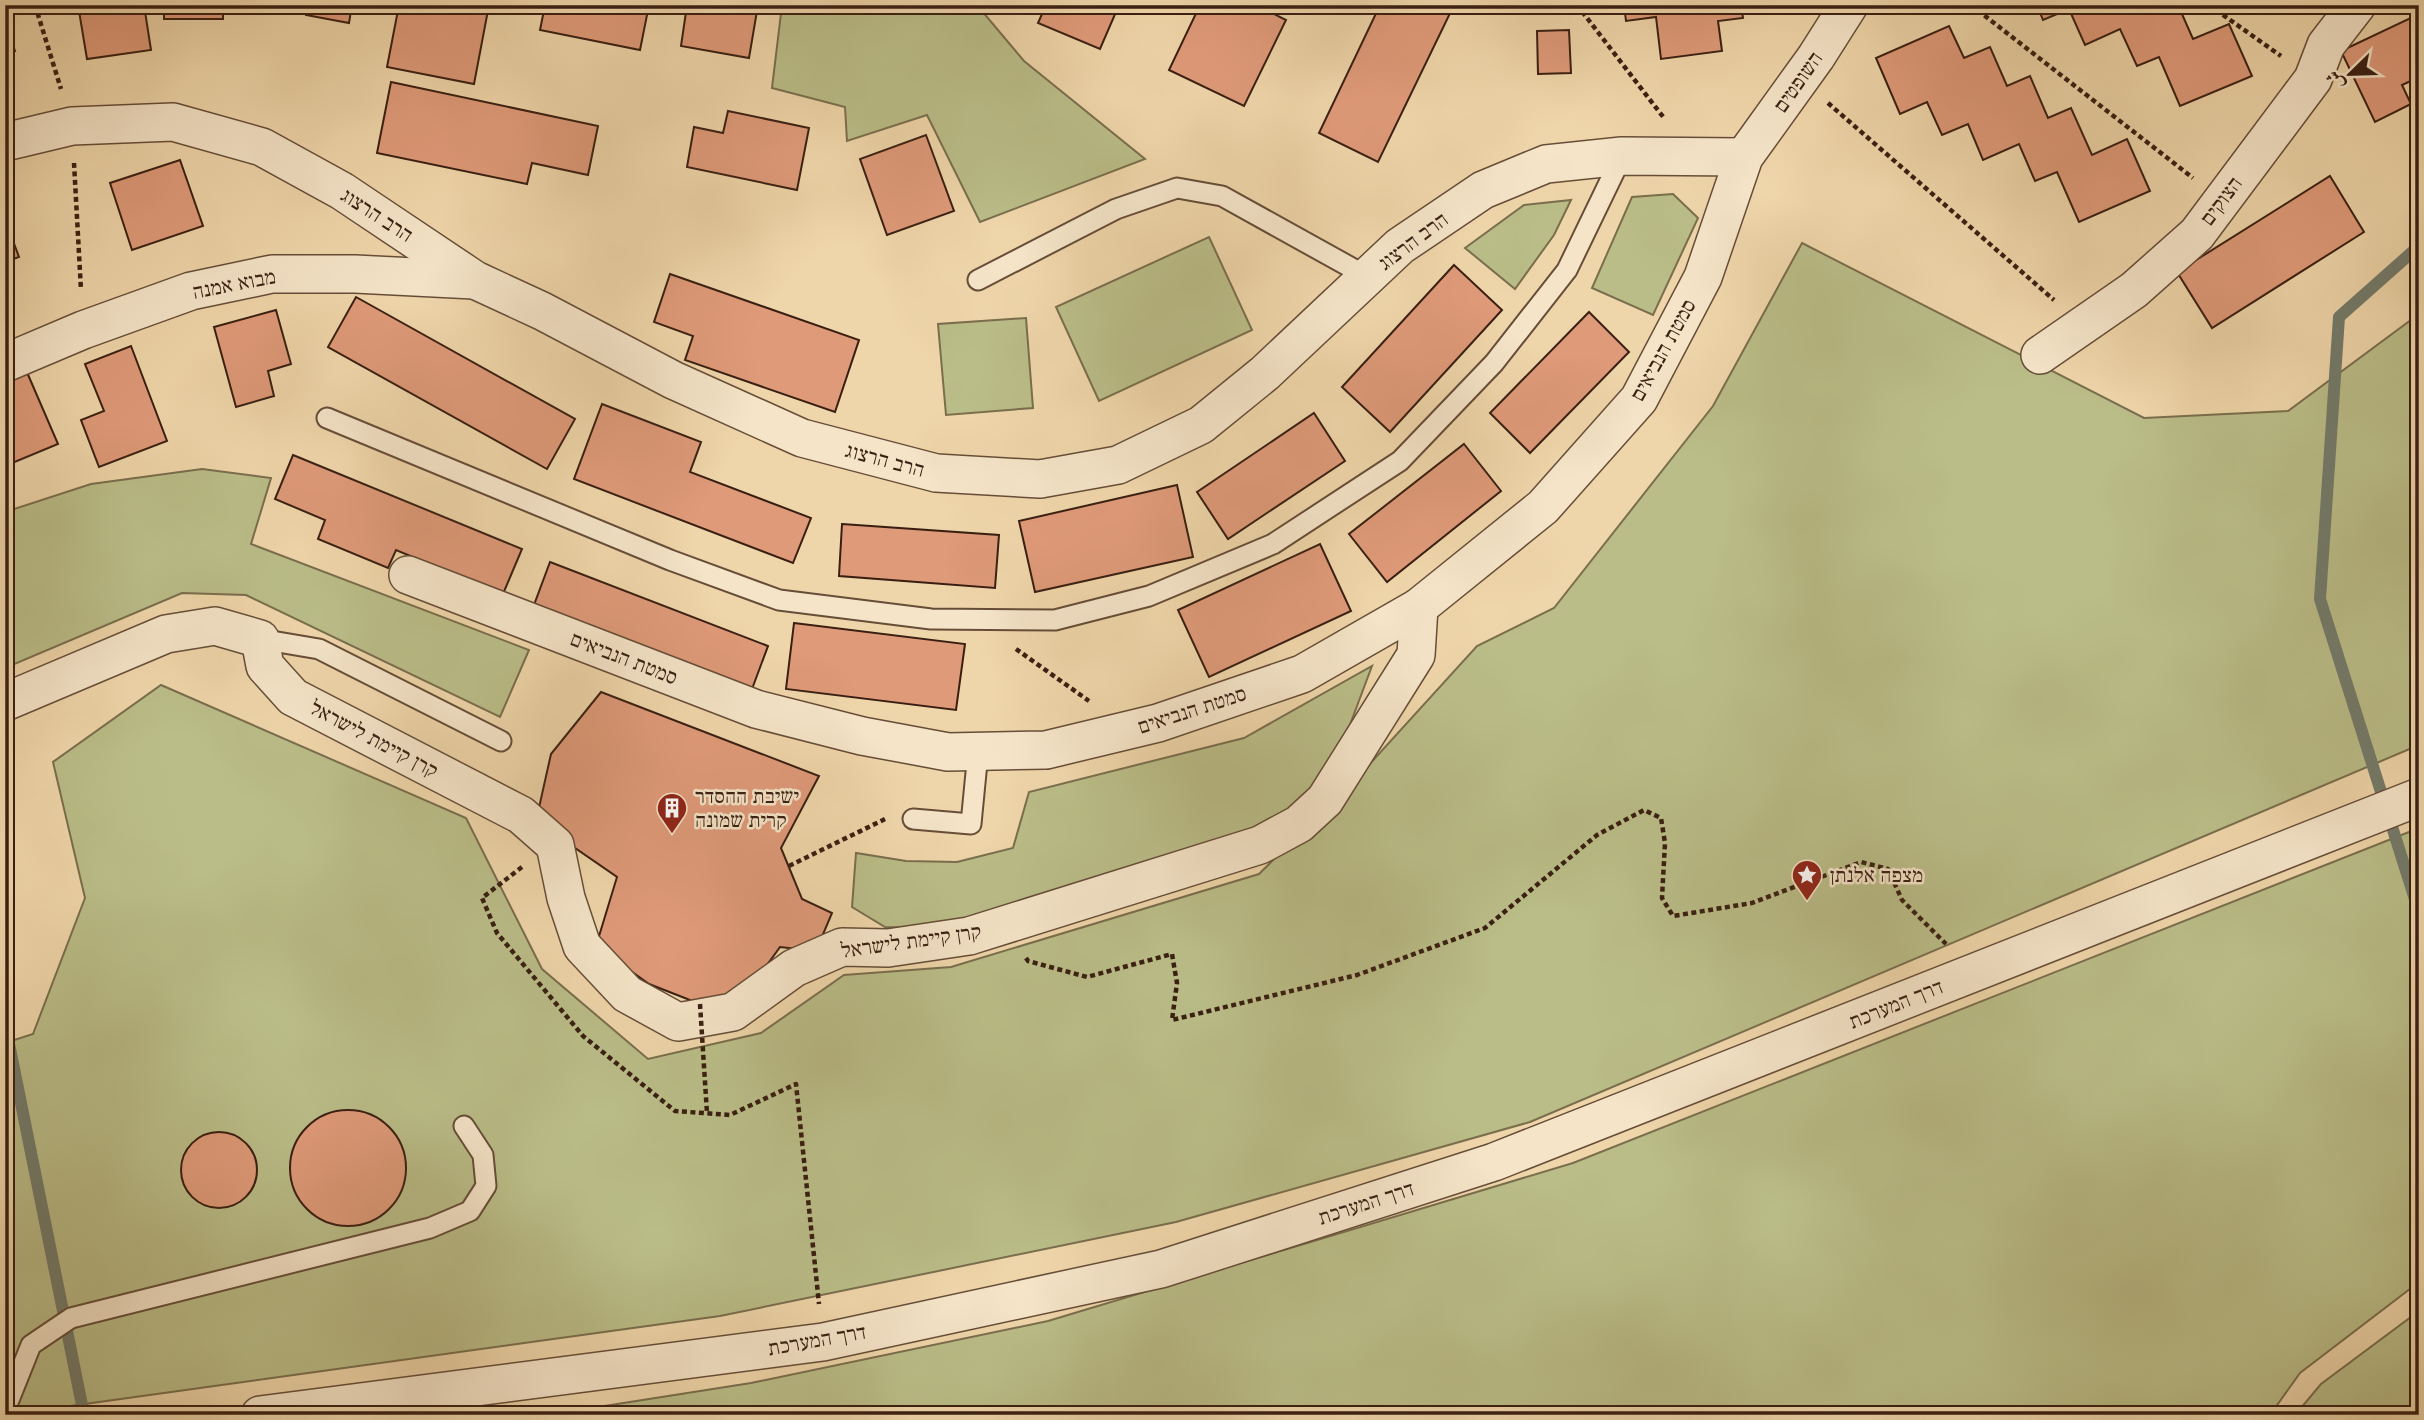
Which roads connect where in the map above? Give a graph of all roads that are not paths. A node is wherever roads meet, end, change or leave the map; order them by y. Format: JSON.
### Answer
{"nodes":[{"id":1,"x":1849,"y":5,"type":"edge"},
{"id":2,"x":2357,"y":5,"type":"edge"},
{"id":3,"x":5,"y":142,"type":"edge"},
{"id":4,"x":1622,"y":156,"type":"junction"},
{"id":5,"x":1744,"y":157,"type":"junction"},
{"id":6,"x":1368,"y":277,"type":"junction"},
{"id":7,"x":978,"y":280,"type":"dead end"},
{"id":8,"x":475,"y":281,"type":"junction"},
{"id":9,"x":2040,"y":355,"type":"dead end"},
{"id":10,"x":5,"y":363,"type":"edge"},
{"id":11,"x":327,"y":418,"type":"dead end"},
{"id":12,"x":408,"y":575,"type":"dead end"},
{"id":13,"x":1419,"y":607,"type":"junction"},
{"id":14,"x":260,"y":639,"type":"junction"},
{"id":15,"x":5,"y":702,"type":"edge"},
{"id":16,"x":501,"y":741,"type":"dead end"},
{"id":17,"x":978,"y":752,"type":"junction"},
{"id":18,"x":2419,"y":797,"type":"edge"},
{"id":19,"x":913,"y":818,"type":"road end"},
{"id":20,"x":464,"y":1126,"type":"dead end"},
{"id":21,"x":5,"y":1410,"type":"edge"},
{"id":22,"x":260,"y":1415,"type":"edge"}],
"edges":[{"from":1,"to":5,"type":"street","name":"השופטים"},
{"from":2,"to":9,"type":"street","name":"הצוקים"},
{"from":3,"to":8,"type":"street","name":"הרב הרצוג"},
{"from":4,"to":5,"type":"street","name":"הרב הרצוג"},
{"from":4,"to":6,"type":"street","name":"הרב הרצוג"},
{"from":4,"to":11,"type":"lane"},
{"from":5,"to":13,"type":"street","name":"סמטת הנביאים"},
{"from":6,"to":7,"type":"lane"},
{"from":6,"to":8,"type":"street","name":"הרב הרצוג"},
{"from":8,"to":10,"type":"street","name":"מבוא אמנה"},
{"from":12,"to":17,"type":"street","name":"סמטת הנביאים"},
{"from":13,"to":14,"type":"street","name":"קרן קיימת לישראל"},
{"from":13,"to":17,"type":"street","name":"סמטת הנביאים"},
{"from":14,"to":15,"type":"street"},
{"from":14,"to":16,"type":"lane"},
{"from":17,"to":19,"type":"lane"},
{"from":18,"to":22,"type":"street","name":"דרך המערכת"},
{"from":20,"to":21,"type":"lane"}]}
